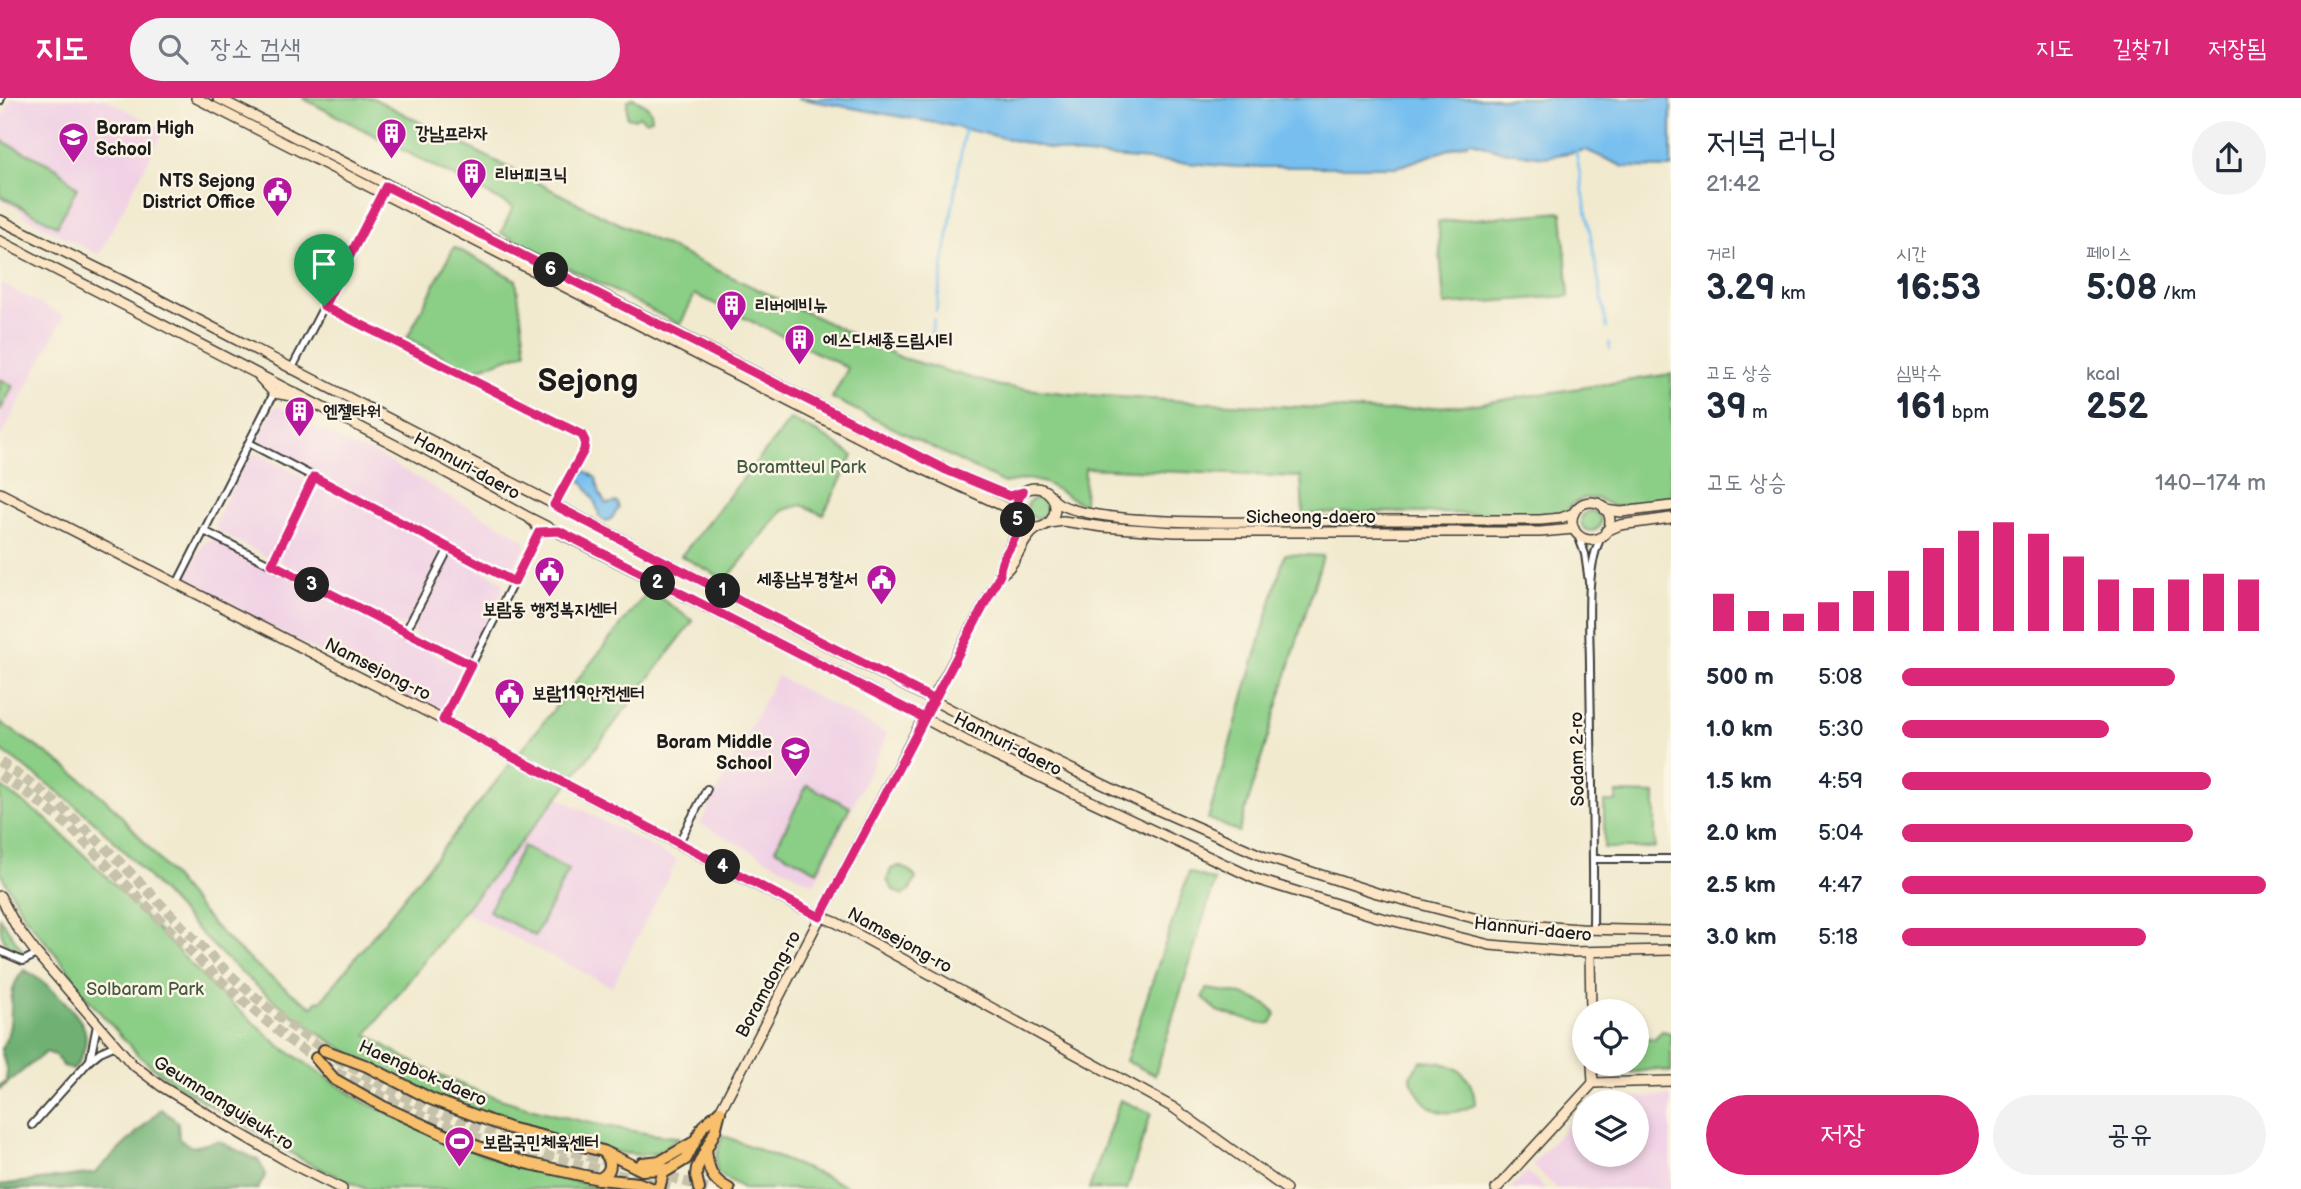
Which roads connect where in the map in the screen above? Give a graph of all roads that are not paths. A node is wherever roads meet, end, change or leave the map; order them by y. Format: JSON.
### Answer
{"nodes":[{"id":1,"x":196,"y":98,"type":"edge"},
{"id":2,"x":218,"y":98,"type":"edge"},
{"id":3,"x":384,"y":190,"type":"junction"},
{"id":4,"x":0,"y":220,"type":"edge"},
{"id":5,"x":0,"y":241,"type":"edge"},
{"id":6,"x":324,"y":306,"type":"junction"},
{"id":7,"x":291,"y":370,"type":"junction"},
{"id":8,"x":254,"y":372,"type":"junction"},
{"id":9,"x":274,"y":393,"type":"junction"},
{"id":10,"x":306,"y":399,"type":"junction"},
{"id":11,"x":249,"y":443,"type":"junction"},
{"id":12,"x":314,"y":477,"type":"junction"},
{"id":13,"x":0,"y":492,"type":"edge"},
{"id":14,"x":1023,"y":492,"type":"junction"},
{"id":15,"x":1054,"y":500,"type":"junction"},
{"id":16,"x":554,"y":505,"type":"junction"},
{"id":17,"x":1671,"y":506,"type":"edge"},
{"id":18,"x":1605,"y":510,"type":"junction"},
{"id":19,"x":1574,"y":513,"type":"junction"},
{"id":20,"x":1017,"y":515,"type":"junction"},
{"id":21,"x":526,"y":516,"type":"junction"},
{"id":22,"x":1671,"y":518,"type":"edge"},
{"id":23,"x":1049,"y":523,"type":"junction"},
{"id":24,"x":1038,"y":528,"type":"junction"},
{"id":25,"x":204,"y":531,"type":"junction"},
{"id":26,"x":559,"y":531,"type":"junction"},
{"id":27,"x":539,"y":532,"type":"junction"},
{"id":28,"x":1576,"y":532,"type":"junction"},
{"id":29,"x":1604,"y":534,"type":"junction"},
{"id":30,"x":449,"y":548,"type":"junction"},
{"id":31,"x":272,"y":564,"type":"junction"},
{"id":32,"x":1000,"y":575,"type":"junction"},
{"id":33,"x":514,"y":582,"type":"junction"},
{"id":34,"x":177,"y":584,"type":"junction"},
{"id":35,"x":1590,"y":587,"type":"junction"},
{"id":36,"x":405,"y":633,"type":"junction"},
{"id":37,"x":471,"y":665,"type":"junction"},
{"id":38,"x":933,"y":699,"type":"junction"},
{"id":39,"x":924,"y":718,"type":"junction"},
{"id":40,"x":443,"y":720,"type":"junction"},
{"id":41,"x":707,"y":789,"type":"dead end"},
{"id":42,"x":678,"y":844,"type":"junction"},
{"id":43,"x":1594,"y":859,"type":"junction"},
{"id":44,"x":1671,"y":859,"type":"edge"},
{"id":45,"x":0,"y":896,"type":"edge"},
{"id":46,"x":820,"y":917,"type":"junction"},
{"id":47,"x":1593,"y":929,"type":"junction"},
{"id":48,"x":1671,"y":931,"type":"edge"},
{"id":49,"x":1,"y":949,"type":"edge"},
{"id":50,"x":1671,"y":950,"type":"edge"},
{"id":51,"x":1590,"y":953,"type":"junction"},
{"id":52,"x":37,"y":954,"type":"junction"},
{"id":53,"x":1591,"y":999,"type":"edge"},
{"id":54,"x":97,"y":1025,"type":"junction"},
{"id":55,"x":116,"y":1045,"type":"junction"},
{"id":56,"x":90,"y":1060,"type":"junction"},
{"id":57,"x":1593,"y":1076,"type":"edge"},
{"id":58,"x":1671,"y":1081,"type":"edge"},
{"id":59,"x":1593,"y":1083,"type":"junction"},
{"id":60,"x":720,"y":1111,"type":"junction"},
{"id":61,"x":32,"y":1125,"type":"dead end"},
{"id":62,"x":695,"y":1141,"type":"junction"},
{"id":63,"x":706,"y":1147,"type":"junction"},
{"id":64,"x":603,"y":1151,"type":"junction"},
{"id":65,"x":671,"y":1168,"type":"junction"},
{"id":66,"x":696,"y":1175,"type":"junction"},
{"id":67,"x":599,"y":1179,"type":"junction"},
{"id":68,"x":623,"y":1181,"type":"junction"},
{"id":69,"x":342,"y":1189,"type":"edge"},
{"id":70,"x":639,"y":1189,"type":"edge"},
{"id":71,"x":653,"y":1189,"type":"edge"},
{"id":72,"x":659,"y":1189,"type":"edge"},
{"id":73,"x":699,"y":1189,"type":"edge"},
{"id":74,"x":716,"y":1189,"type":"edge"},
{"id":75,"x":729,"y":1189,"type":"edge"},
{"id":76,"x":1286,"y":1189,"type":"edge"},
{"id":77,"x":1496,"y":1189,"type":"edge"}],
"edges":[{"from":1,"to":3,"type":"street"},
{"from":2,"to":3,"type":"street"},
{"from":3,"to":6,"type":"street"},
{"from":3,"to":14,"type":"street"},
{"from":3,"to":20,"type":"street"},
{"from":4,"to":7,"type":"street","name":"Hannuri-daero"},
{"from":5,"to":8,"type":"street","name":"Hannuri-daero"},
{"from":6,"to":7,"type":"street"},
{"from":6,"to":16,"type":"street"},
{"from":7,"to":16,"type":"street","name":"Hannuri-daero"},
{"from":8,"to":9,"type":"street"},
{"from":8,"to":10,"type":"street","name":"Hannuri-daero"},
{"from":9,"to":10,"type":"street"},
{"from":9,"to":11,"type":"street"},
{"from":10,"to":21,"type":"street","name":"Hannuri-daero"},
{"from":11,"to":12,"type":"street"},
{"from":11,"to":25,"type":"street"},
{"from":12,"to":30,"type":"street"},
{"from":12,"to":31,"type":"street"},
{"from":13,"to":34,"type":"street","name":"Namsejong-ro"},
{"from":14,"to":15,"type":"street"},
{"from":14,"to":20,"type":"street"},
{"from":15,"to":19,"type":"street","name":"Sicheong-daero"},
{"from":15,"to":23,"type":"street"},
{"from":16,"to":38,"type":"street","name":"Hannuri-daero"},
{"from":17,"to":18,"type":"street"},
{"from":18,"to":19,"type":"street"},
{"from":18,"to":29,"type":"street"},
{"from":19,"to":28,"type":"street"},
{"from":20,"to":24,"type":"street"},
{"from":20,"to":32,"type":"street"},
{"from":21,"to":26,"type":"street","name":"Hannuri-daero"},
{"from":21,"to":27,"type":"street"},
{"from":22,"to":29,"type":"street"},
{"from":23,"to":24,"type":"street"},
{"from":23,"to":28,"type":"street","name":"Sicheong-daero"},
{"from":24,"to":32,"type":"street"},
{"from":25,"to":31,"type":"street"},
{"from":25,"to":34,"type":"street"},
{"from":26,"to":27,"type":"street"},
{"from":26,"to":39,"type":"street","name":"Hannuri-daero"},
{"from":27,"to":33,"type":"street"},
{"from":28,"to":29,"type":"street"},
{"from":28,"to":35,"type":"street"},
{"from":29,"to":35,"type":"street"},
{"from":30,"to":33,"type":"street"},
{"from":30,"to":36,"type":"street"},
{"from":31,"to":36,"type":"street"},
{"from":32,"to":38,"type":"street","name":"Boramdong-ro"},
{"from":33,"to":37,"type":"street"},
{"from":34,"to":40,"type":"street","name":"Namsejong-ro"},
{"from":35,"to":43,"type":"street","name":"Sodam 2-ro"},
{"from":36,"to":37,"type":"street"},
{"from":37,"to":40,"type":"street"},
{"from":38,"to":39,"type":"street","name":"Boramdong-ro"},
{"from":38,"to":47,"type":"street","name":"Hannuri-daero"},
{"from":39,"to":46,"type":"street","name":"Boramdong-ro"},
{"from":39,"to":51,"type":"street","name":"Hannuri-daero"},
{"from":40,"to":42,"type":"street","name":"Namsejong-ro"},
{"from":41,"to":42,"type":"street"},
{"from":42,"to":46,"type":"street","name":"Namsejong-ro"},
{"from":43,"to":44,"type":"street"},
{"from":43,"to":47,"type":"street","name":"Sodam 2-ro"},
{"from":45,"to":52,"type":"street","name":"Geumnamgujeuk-ro"},
{"from":46,"to":60,"type":"street","name":"Boramdong-ro"},
{"from":46,"to":76,"type":"street","name":"Namsejong-ro"},
{"from":47,"to":48,"type":"street","name":"Hannuri-daero"},
{"from":49,"to":52,"type":"street"},
{"from":50,"to":51,"type":"street","name":"Hannuri-daero"},
{"from":51,"to":53,"type":"street"},
{"from":52,"to":54,"type":"street","name":"Geumnamgujeuk-ro"},
{"from":54,"to":55,"type":"street","name":"Geumnamgujeuk-ro"},
{"from":54,"to":56,"type":"street"},
{"from":55,"to":56,"type":"street"},
{"from":55,"to":69,"type":"street","name":"Geumnamgujeuk-ro"},
{"from":56,"to":61,"type":"street"},
{"from":57,"to":59,"type":"street"},
{"from":58,"to":59,"type":"street"},
{"from":59,"to":77,"type":"street"},
{"from":60,"to":62,"type":"highway"},
{"from":60,"to":63,"type":"highway"},
{"from":62,"to":64,"type":"highway"},
{"from":62,"to":65,"type":"highway"},
{"from":63,"to":66,"type":"highway"},
{"from":63,"to":75,"type":"highway"},
{"from":64,"to":65,"type":"highway","name":"Haengbok-daero"},
{"from":64,"to":67,"type":"highway"},
{"from":64,"to":67,"type":"highway","name":"Haengbok-daero"},
{"from":65,"to":66,"type":"highway","name":"Haengbok-daero"},
{"from":65,"to":72,"type":"highway"},
{"from":66,"to":73,"type":"highway"},
{"from":66,"to":74,"type":"highway"},
{"from":67,"to":68,"type":"highway","name":"Haengbok-daero"},
{"from":68,"to":70,"type":"highway"},
{"from":68,"to":71,"type":"highway","name":"Haengbok-daero"}]}
